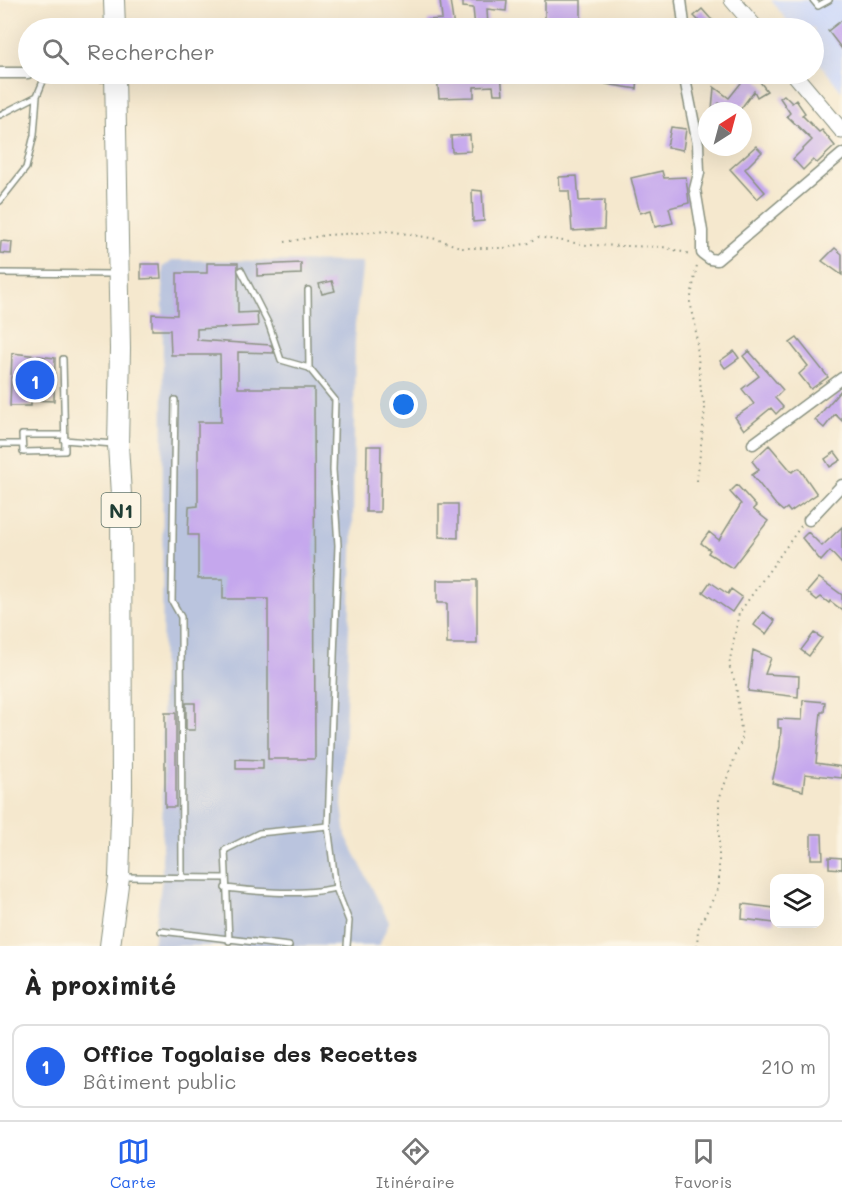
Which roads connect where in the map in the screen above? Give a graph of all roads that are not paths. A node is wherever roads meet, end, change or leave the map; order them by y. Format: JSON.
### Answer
{"nodes":[{"id":1,"x":114,"y":0,"type":"edge"},
{"id":2,"x":681,"y":0,"type":"edge"},
{"id":3,"x":732,"y":0,"type":"edge"},
{"id":4,"x":813,"y":0,"type":"edge"},
{"id":5,"x":829,"y":0,"type":"edge"},
{"id":6,"x":115,"y":18,"type":"edge"},
{"id":7,"x":681,"y":18,"type":"edge"},
{"id":8,"x":747,"y":18,"type":"edge"},
{"id":9,"x":0,"y":73,"type":"edge"},
{"id":10,"x":18,"y":73,"type":"edge"},
{"id":11,"x":42,"y":84,"type":"edge"},
{"id":12,"x":115,"y":84,"type":"edge"},
{"id":13,"x":686,"y":84,"type":"edge"},
{"id":14,"x":803,"y":84,"type":"edge"},
{"id":15,"x":37,"y":96,"type":"junction"},
{"id":16,"x":0,"y":116,"type":"edge"},
{"id":17,"x":840,"y":124,"type":"edge"},
{"id":18,"x":842,"y":154,"type":"edge"},
{"id":19,"x":0,"y":201,"type":"edge"},
{"id":20,"x":241,"y":270,"type":"dead end"},
{"id":21,"x":0,"y":273,"type":"edge"},
{"id":22,"x":119,"y":274,"type":"junction"},
{"id":23,"x":308,"y":290,"type":"dead end"},
{"id":24,"x":63,"y":358,"type":"dead end"},
{"id":25,"x":309,"y":368,"type":"junction"},
{"id":26,"x":842,"y":378,"type":"edge"},
{"id":27,"x":175,"y":400,"type":"dead end"},
{"id":28,"x":64,"y":437,"type":"junction"},
{"id":29,"x":0,"y":444,"type":"edge"},
{"id":30,"x":22,"y":444,"type":"junction"},
{"id":31,"x":118,"y":444,"type":"junction"},
{"id":32,"x":753,"y":444,"type":"dead end"},
{"id":33,"x":842,"y":485,"type":"edge"},
{"id":34,"x":809,"y":520,"type":"road end"},
{"id":35,"x":328,"y":826,"type":"junction"},
{"id":36,"x":182,"y":876,"type":"junction"},
{"id":37,"x":119,"y":877,"type":"junction"},
{"id":38,"x":225,"y":878,"type":"junction"},
{"id":39,"x":225,"y":888,"type":"junction"},
{"id":40,"x":336,"y":888,"type":"junction"},
{"id":41,"x":161,"y":931,"type":"dead end"},
{"id":42,"x":229,"y":941,"type":"junction"},
{"id":43,"x":110,"y":946,"type":"edge"},
{"id":44,"x":289,"y":946,"type":"edge"},
{"id":45,"x":347,"y":946,"type":"edge"}],
"edges":[{"from":1,"to":6,"type":"highway"},
{"from":2,"to":7,"type":"street"},
{"from":3,"to":8,"type":"main road"},
{"from":4,"to":5,"type":"lane"},
{"from":9,"to":10,"type":"street"},
{"from":11,"to":15,"type":"lane"},
{"from":12,"to":22,"type":"highway","number":"N1"},
{"from":13,"to":18,"type":"street"},
{"from":14,"to":17,"type":"main road"},
{"from":15,"to":16,"type":"lane"},
{"from":15,"to":19,"type":"lane"},
{"from":20,"to":25,"type":"lane"},
{"from":21,"to":22,"type":"lane"},
{"from":22,"to":31,"type":"highway","number":"N1"},
{"from":23,"to":25,"type":"lane"},
{"from":24,"to":28,"type":"lane"},
{"from":25,"to":35,"type":"lane"},
{"from":26,"to":32,"type":"street"},
{"from":27,"to":36,"type":"lane"},
{"from":28,"to":30,"type":"lane"},
{"from":28,"to":30,"type":"lane"},
{"from":28,"to":31,"type":"lane"},
{"from":29,"to":30,"type":"lane"},
{"from":31,"to":37,"type":"highway","number":"N1"},
{"from":33,"to":34,"type":"street"},
{"from":35,"to":38,"type":"lane"},
{"from":35,"to":40,"type":"lane"},
{"from":36,"to":37,"type":"lane"},
{"from":36,"to":38,"type":"lane"},
{"from":37,"to":43,"type":"highway","number":"N1"},
{"from":38,"to":39,"type":"lane"},
{"from":39,"to":40,"type":"lane"},
{"from":39,"to":42,"type":"lane"},
{"from":40,"to":45,"type":"lane"},
{"from":41,"to":42,"type":"lane"},
{"from":42,"to":44,"type":"lane"}]}
